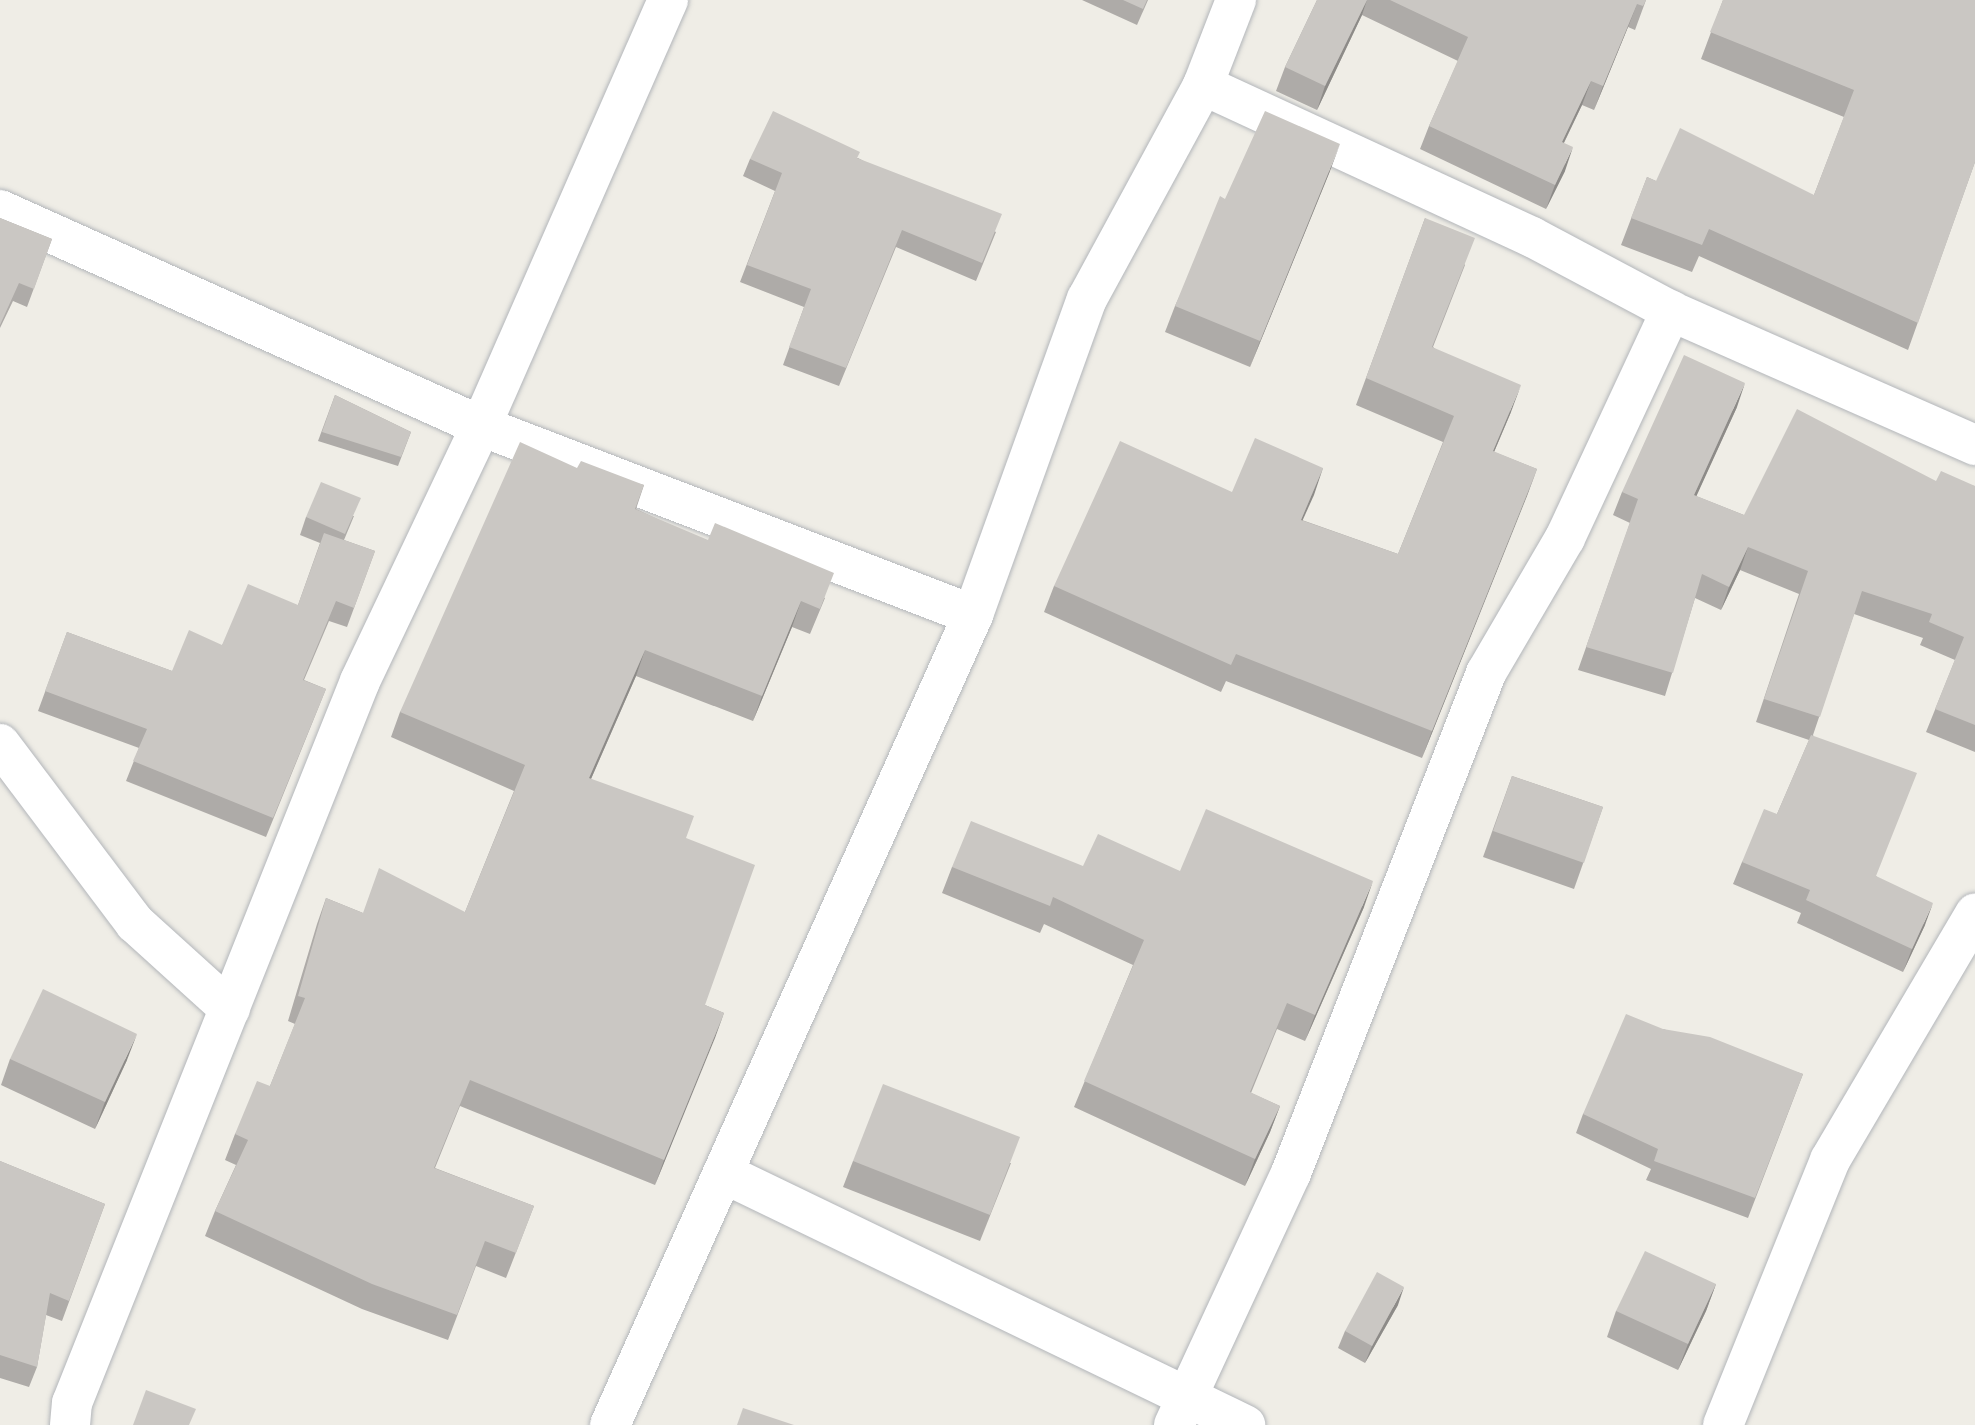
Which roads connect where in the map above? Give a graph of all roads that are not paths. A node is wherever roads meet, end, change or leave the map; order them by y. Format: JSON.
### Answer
{"nodes":[{"id":1,"x":668,"y":0,"type":"edge"},
{"id":2,"x":1236,"y":0,"type":"edge"},
{"id":3,"x":1203,"y":85,"type":"junction"},
{"id":4,"x":0,"y":210,"type":"edge"},
{"id":5,"x":1672,"y":312,"type":"junction"},
{"id":6,"x":481,"y":426,"type":"junction"},
{"id":7,"x":1975,"y":445,"type":"edge"},
{"id":8,"x":973,"y":614,"type":"junction"},
{"id":9,"x":0,"y":744,"type":"edge"},
{"id":10,"x":1975,"y":914,"type":"edge"},
{"id":11,"x":230,"y":1009,"type":"junction"},
{"id":12,"x":723,"y":1173,"type":"junction"},
{"id":13,"x":1180,"y":1412,"type":"edge"},
{"id":14,"x":70,"y":1425,"type":"edge"},
{"id":15,"x":610,"y":1425,"type":"edge"},
{"id":16,"x":1245,"y":1425,"type":"edge"},
{"id":17,"x":1723,"y":1425,"type":"edge"}],
"edges":[{"from":1,"to":6,"type":"street"},
{"from":2,"to":3,"type":"street"},
{"from":3,"to":5,"type":"street"},
{"from":3,"to":8,"type":"street"},
{"from":4,"to":6,"type":"street"},
{"from":5,"to":7,"type":"street"},
{"from":5,"to":13,"type":"street"},
{"from":6,"to":8,"type":"street"},
{"from":6,"to":11,"type":"street"},
{"from":8,"to":12,"type":"street"},
{"from":9,"to":11,"type":"street"},
{"from":10,"to":17,"type":"street"},
{"from":11,"to":14,"type":"street"},
{"from":12,"to":13,"type":"street"},
{"from":12,"to":15,"type":"street"},
{"from":13,"to":16,"type":"street"}]}
